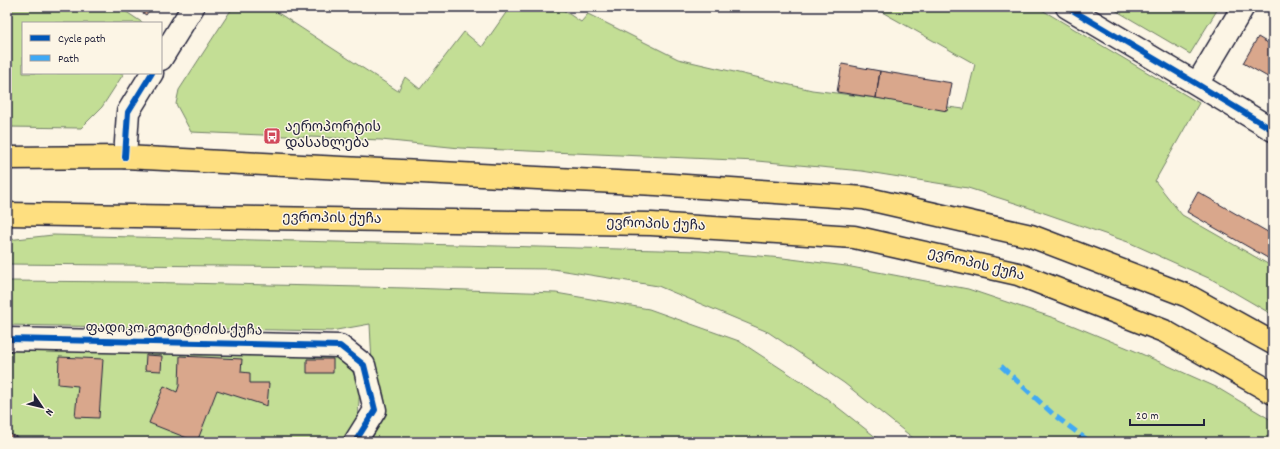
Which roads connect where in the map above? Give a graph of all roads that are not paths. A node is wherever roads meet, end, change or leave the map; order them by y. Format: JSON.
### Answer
{"nodes":[{"id":1,"x":193,"y":7,"type":"edge"},
{"id":2,"x":1067,"y":7,"type":"edge"},
{"id":3,"x":1243,"y":7,"type":"edge"},
{"id":4,"x":162,"y":57,"type":"edge"},
{"id":5,"x":151,"y":74,"type":"edge"},
{"id":6,"x":1198,"y":84,"type":"junction"},
{"id":7,"x":1273,"y":130,"type":"edge"},
{"id":8,"x":125,"y":157,"type":"junction"},
{"id":9,"x":7,"y":158,"type":"edge"},
{"id":10,"x":7,"y":214,"type":"edge"},
{"id":11,"x":7,"y":339,"type":"edge"},
{"id":12,"x":1273,"y":343,"type":"edge"},
{"id":13,"x":1273,"y":393,"type":"edge"},
{"id":14,"x":355,"y":442,"type":"edge"}],
"edges":[{"from":1,"to":4,"type":"street"},
{"from":2,"to":6,"type":"street"},
{"from":3,"to":6,"type":"street"},
{"from":5,"to":8,"type":"street"},
{"from":6,"to":7,"type":"street"},
{"from":8,"to":9,"type":"main road"},
{"from":8,"to":12,"type":"main road"},
{"from":10,"to":13,"type":"main road","name":"ევროპის ქუჩა"},
{"from":11,"to":14,"type":"street","name":"ფადიკო გოგიტიძის ქუჩა"}]}
